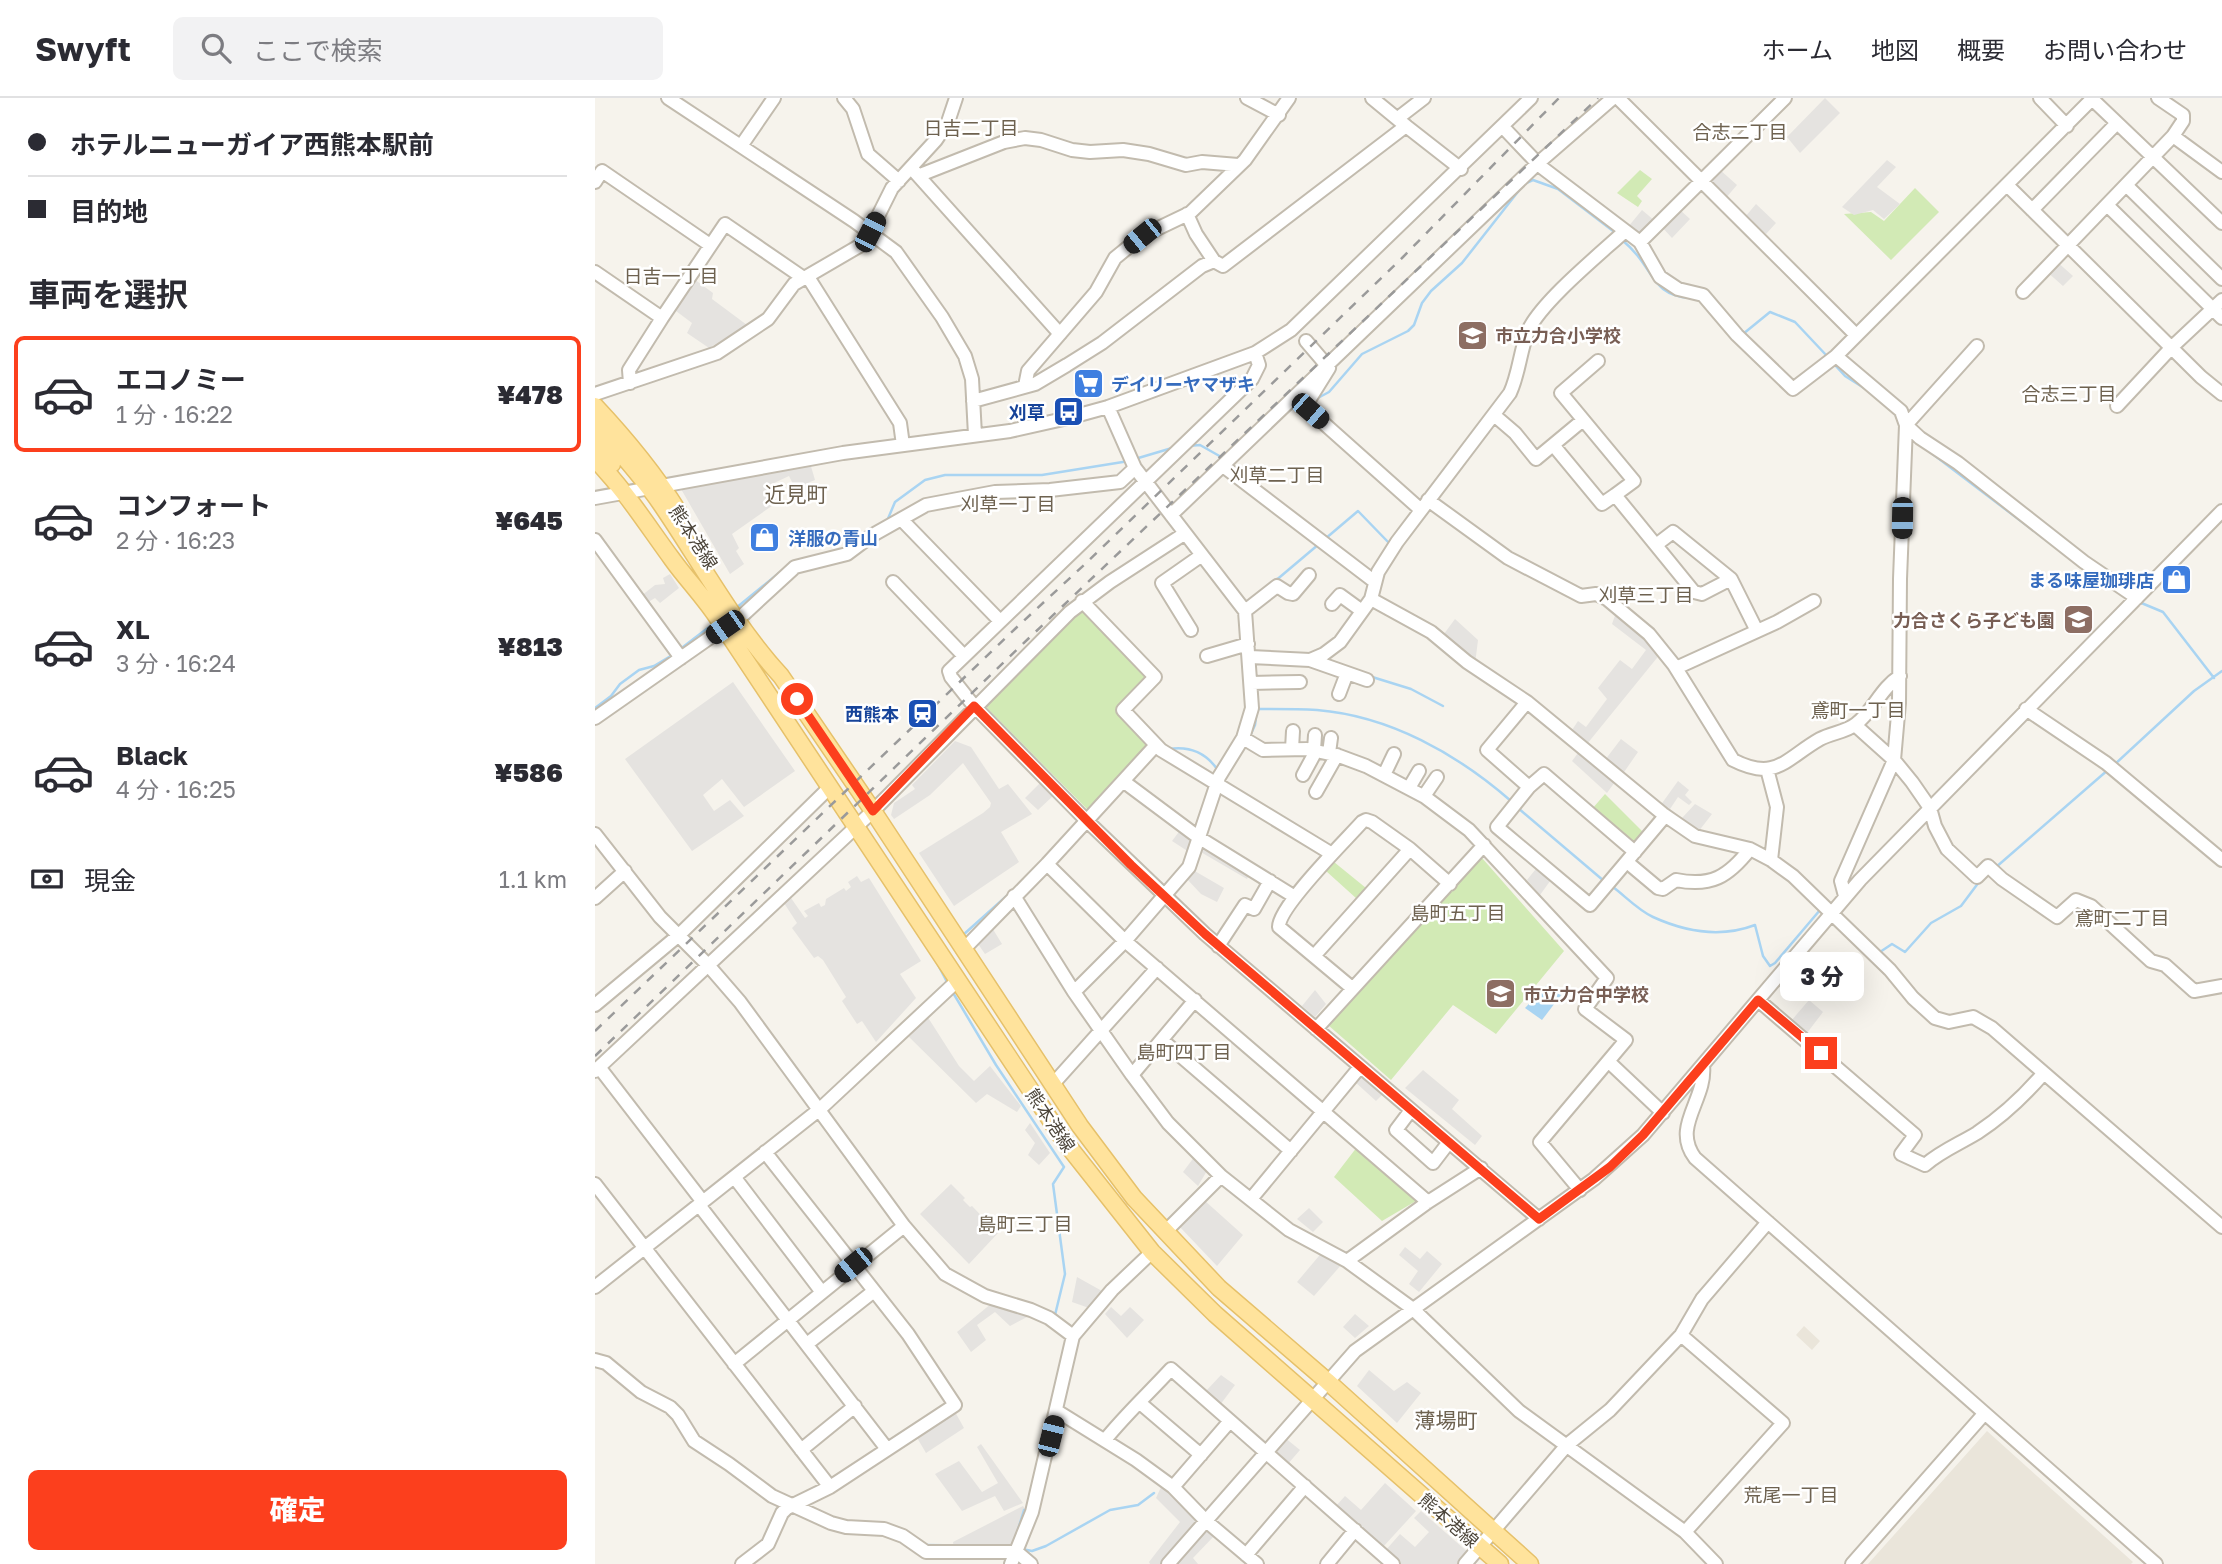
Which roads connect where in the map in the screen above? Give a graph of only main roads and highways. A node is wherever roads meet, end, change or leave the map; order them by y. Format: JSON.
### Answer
{"nodes":[{"id":1,"x":595,"y":406,"type":"edge"},
{"id":2,"x":595,"y":425,"type":"edge"},
{"id":3,"x":595,"y":444,"type":"edge"},
{"id":4,"x":595,"y":459,"type":"edge"},
{"id":5,"x":642,"y":488,"type":"junction"},
{"id":6,"x":781,"y":676,"type":"junction"},
{"id":7,"x":1500,"y":1564,"type":"edge"},
{"id":8,"x":1530,"y":1564,"type":"edge"}],
"edges":[{"from":1,"to":5,"type":"main road","name":"熊本港線"},
{"from":2,"to":5,"type":"main road","name":"熊本港線"},
{"from":3,"to":5,"type":"main road","name":"熊本港線"},
{"from":4,"to":5,"type":"main road","name":"熊本港線"},
{"from":5,"to":6,"type":"main road","name":"熊本港線"},
{"from":5,"to":6,"type":"main road","name":"熊本港線"},
{"from":5,"to":7,"type":"main road","name":"熊本港線"},
{"from":6,"to":8,"type":"main road","name":"熊本港線"}]}
